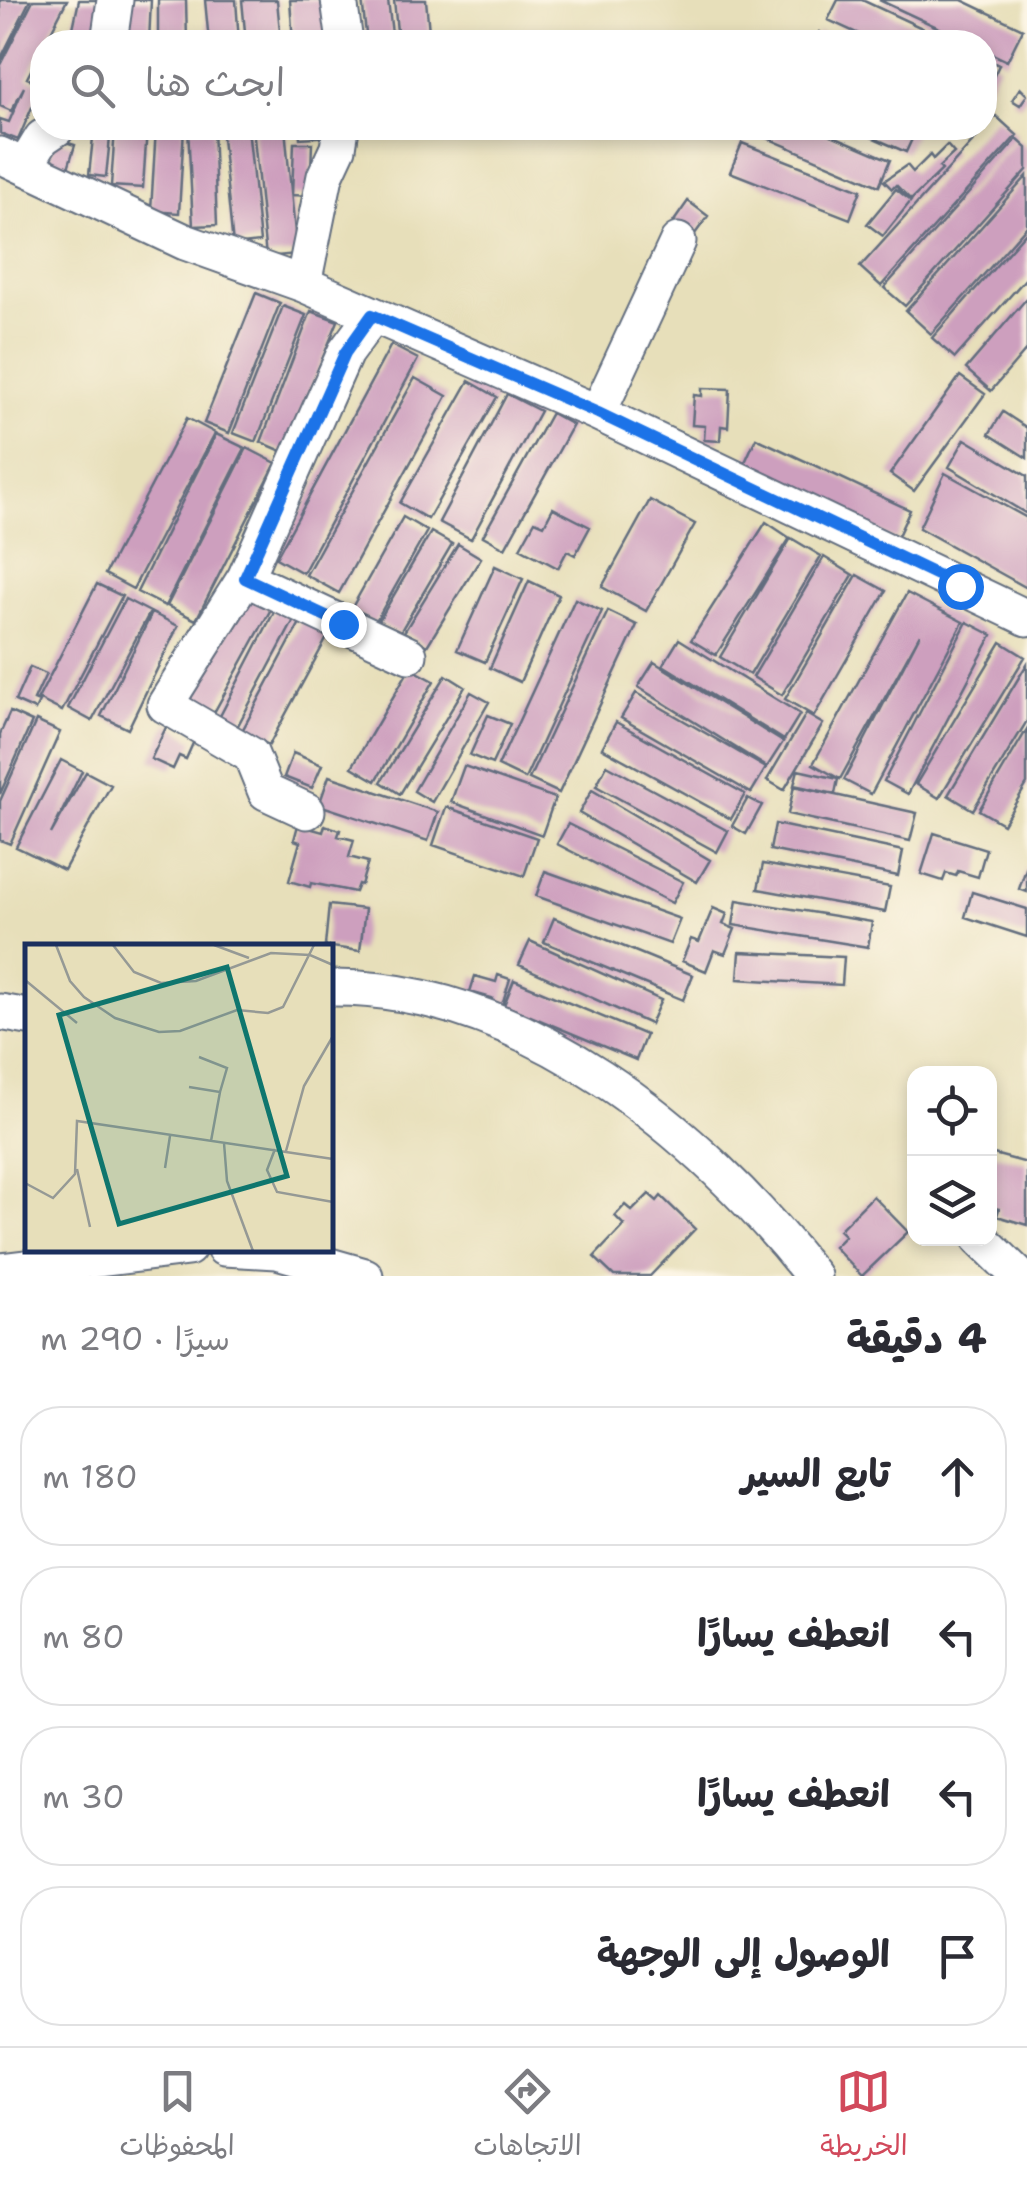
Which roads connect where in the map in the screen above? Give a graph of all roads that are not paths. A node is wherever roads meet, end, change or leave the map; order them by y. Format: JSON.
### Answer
{"nodes":[{"id":1,"x":115,"y":0,"type":"edge"},
{"id":2,"x":339,"y":0,"type":"edge"},
{"id":3,"x":111,"y":30,"type":"edge"},
{"id":4,"x":343,"y":30,"type":"edge"},
{"id":5,"x":39,"y":140,"type":"edge"},
{"id":6,"x":340,"y":140,"type":"edge"},
{"id":7,"x":12,"y":161,"type":"edge"},
{"id":8,"x":678,"y":241,"type":"dead end"},
{"id":9,"x":303,"y":284,"type":"junction"},
{"id":10,"x":372,"y":315,"type":"junction"},
{"id":11,"x":598,"y":413,"type":"junction"},
{"id":12,"x":245,"y":578,"type":"junction"},
{"id":13,"x":1027,"y":618,"type":"edge"},
{"id":14,"x":409,"y":655,"type":"dead end"},
{"id":15,"x":307,"y":811,"type":"dead end"},
{"id":16,"x":332,"y":988,"type":"edge"},
{"id":17,"x":0,"y":1012,"type":"edge"},
{"id":18,"x":25,"y":1016,"type":"edge"},
{"id":19,"x":988,"y":1246,"type":"edge"},
{"id":20,"x":164,"y":1251,"type":"edge"},
{"id":21,"x":277,"y":1251,"type":"edge"},
{"id":22,"x":0,"y":1272,"type":"edge"},
{"id":23,"x":365,"y":1276,"type":"edge"},
{"id":24,"x":813,"y":1276,"type":"edge"},
{"id":25,"x":1019,"y":1276,"type":"edge"}],
"edges":[{"from":1,"to":3,"type":"street"},
{"from":2,"to":4,"type":"street"},
{"from":5,"to":7,"type":"street"},
{"from":6,"to":9,"type":"street"},
{"from":7,"to":9,"type":"street"},
{"from":8,"to":11,"type":"street"},
{"from":9,"to":10,"type":"street"},
{"from":10,"to":11,"type":"street"},
{"from":10,"to":12,"type":"street"},
{"from":11,"to":13,"type":"street"},
{"from":12,"to":14,"type":"street"},
{"from":12,"to":15,"type":"street"},
{"from":16,"to":24,"type":"street"},
{"from":17,"to":18,"type":"street"},
{"from":19,"to":25,"type":"street"},
{"from":20,"to":22,"type":"street"},
{"from":21,"to":23,"type":"street"}]}
